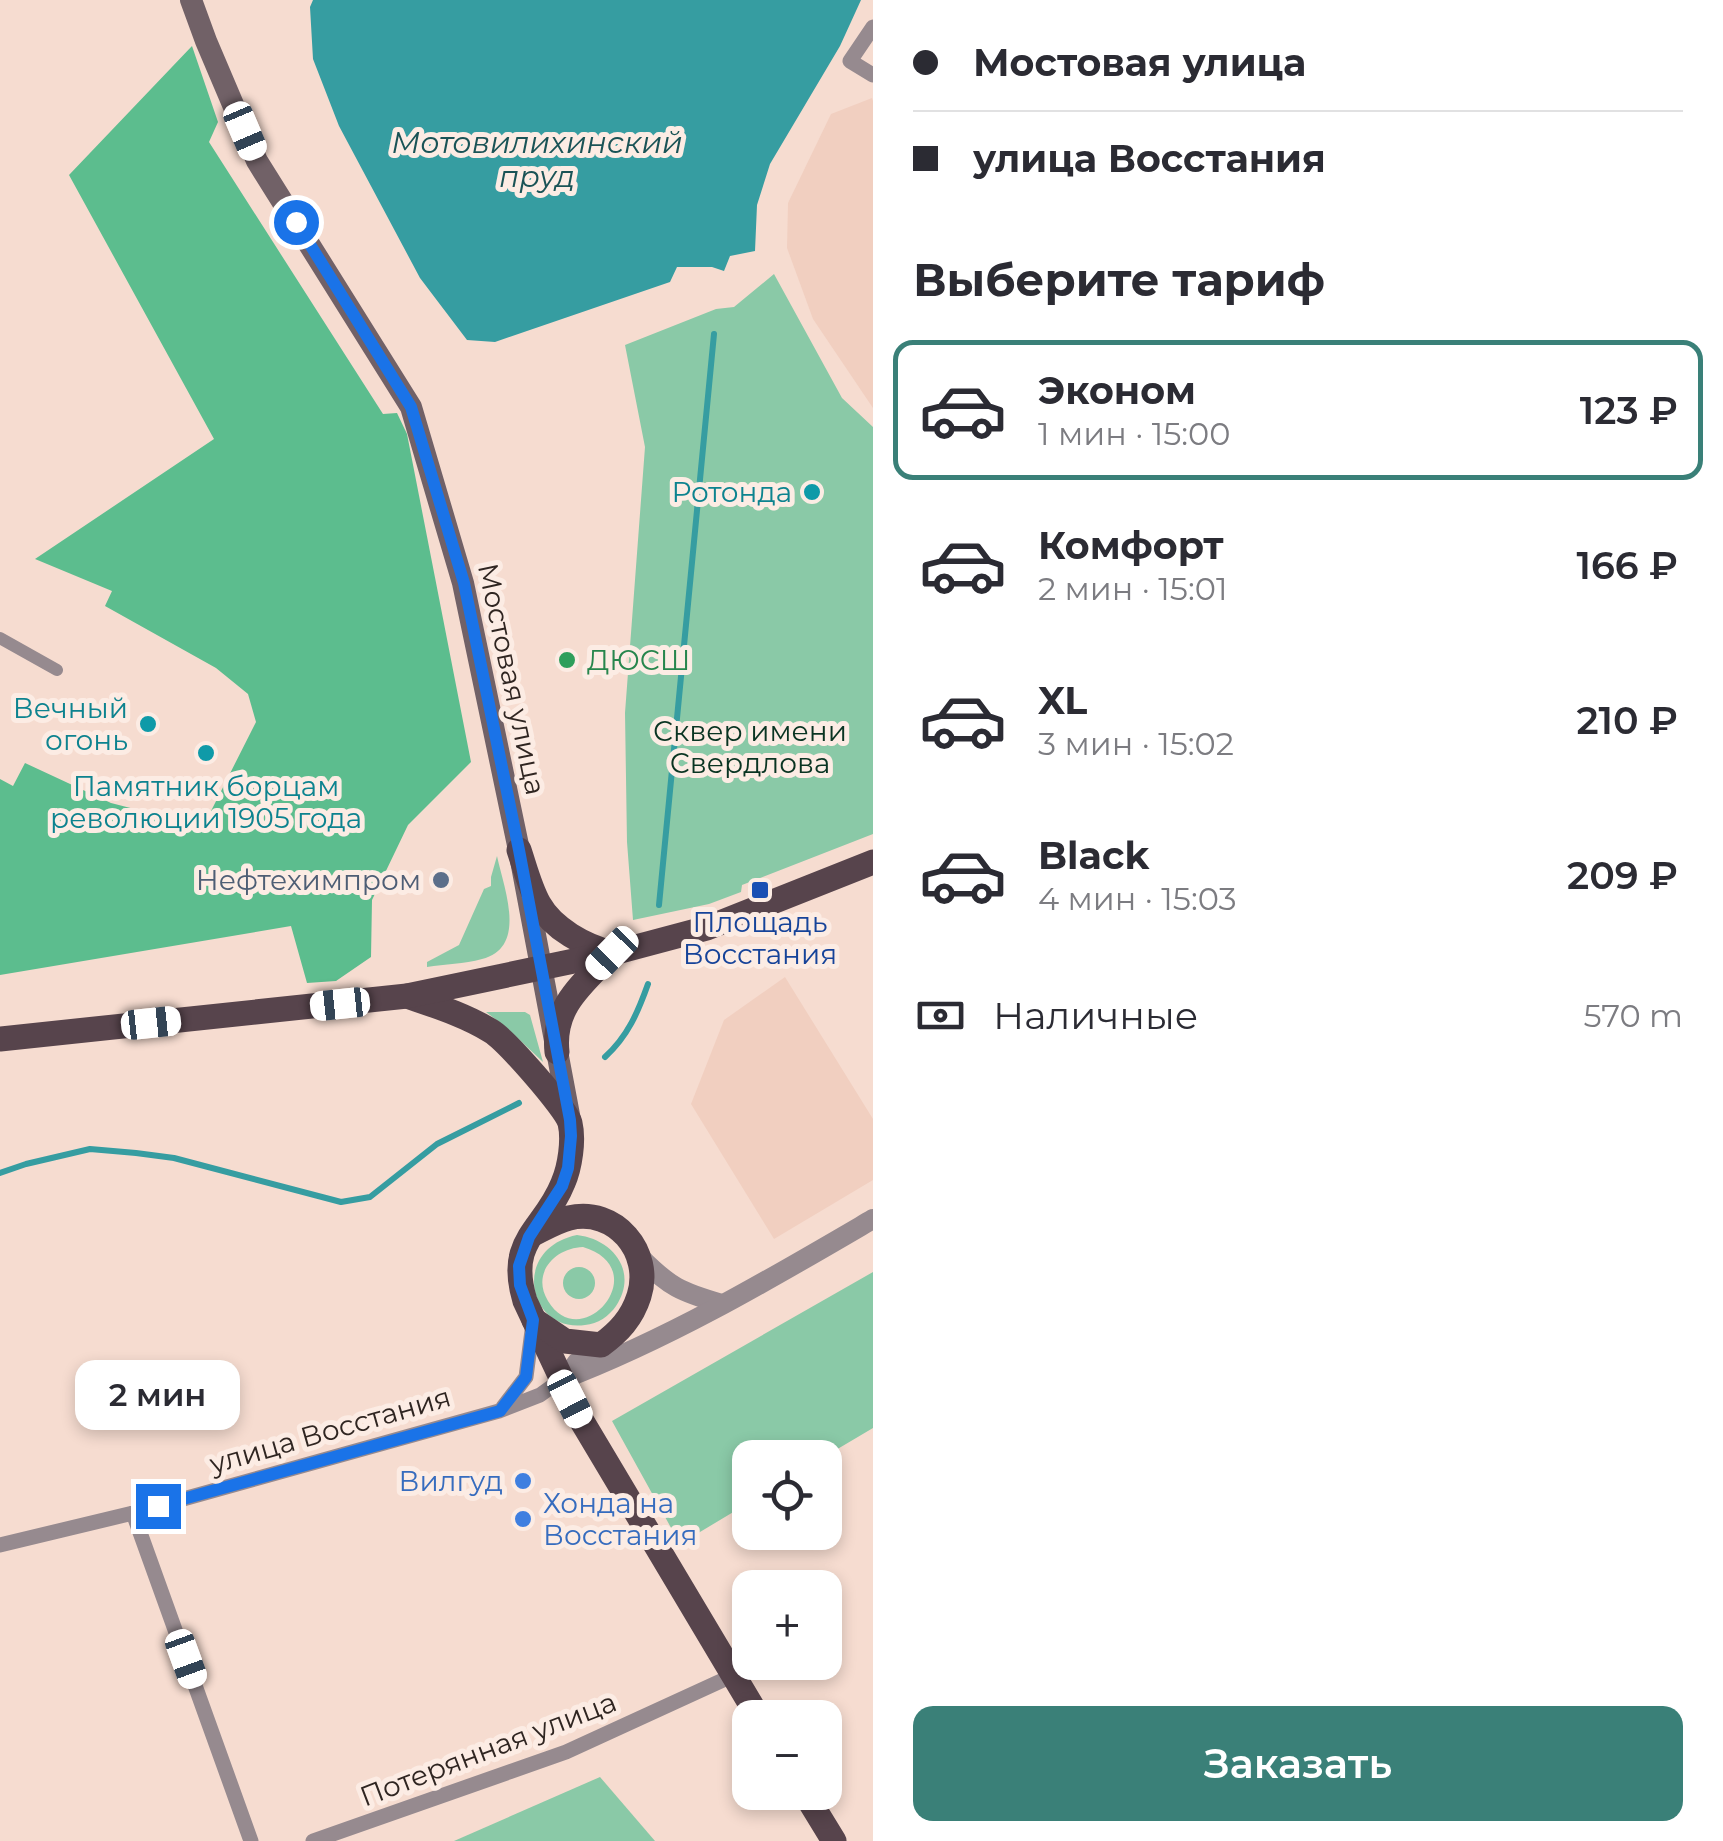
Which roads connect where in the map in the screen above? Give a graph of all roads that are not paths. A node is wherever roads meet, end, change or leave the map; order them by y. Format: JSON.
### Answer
{"nodes":[{"id":1,"x":192,"y":0,"type":"edge"},
{"id":2,"x":873,"y":27,"type":"edge"},
{"id":3,"x":873,"y":75,"type":"edge"},
{"id":4,"x":0,"y":638,"type":"edge"},
{"id":5,"x":57,"y":670,"type":"dead end"},
{"id":6,"x":519,"y":850,"type":"junction"},
{"id":7,"x":873,"y":862,"type":"edge"},
{"id":8,"x":612,"y":953,"type":"junction"},
{"id":9,"x":540,"y":969,"type":"junction"},
{"id":10,"x":406,"y":996,"type":"junction"},
{"id":11,"x":0,"y":1039,"type":"edge"},
{"id":12,"x":557,"y":1052,"type":"junction"},
{"id":13,"x":570,"y":1120,"type":"junction"},
{"id":14,"x":873,"y":1219,"type":"edge"},
{"id":15,"x":529,"y":1237,"type":"junction"},
{"id":16,"x":639,"y":1256,"type":"junction"},
{"id":17,"x":730,"y":1300,"type":"junction"},
{"id":18,"x":533,"y":1320,"type":"junction"},
{"id":19,"x":686,"y":1324,"type":"junction"},
{"id":20,"x":601,"y":1345,"type":"junction"},
{"id":21,"x":561,"y":1380,"type":"junction"},
{"id":22,"x":500,"y":1411,"type":"junction"},
{"id":23,"x":133,"y":1513,"type":"junction"},
{"id":24,"x":0,"y":1545,"type":"edge"},
{"id":25,"x":732,"y":1672,"type":"edge"},
{"id":26,"x":732,"y":1676,"type":"edge"},
{"id":27,"x":815,"y":1810,"type":"edge"},
{"id":28,"x":251,"y":1841,"type":"edge"},
{"id":29,"x":313,"y":1841,"type":"edge"},
{"id":30,"x":834,"y":1841,"type":"edge"}],
"edges":[{"from":1,"to":6,"type":"main road","name":"Мостовая улица"},
{"from":2,"to":3,"type":"street"},
{"from":4,"to":5,"type":"street"},
{"from":6,"to":8,"type":"main road"},
{"from":6,"to":9,"type":"main road","name":"Мостовая улица"},
{"from":7,"to":8,"type":"main road"},
{"from":8,"to":9,"type":"main road"},
{"from":8,"to":12,"type":"main road"},
{"from":9,"to":10,"type":"main road"},
{"from":9,"to":12,"type":"main road","name":"Мостовая улица"},
{"from":10,"to":11,"type":"main road"},
{"from":10,"to":13,"type":"main road"},
{"from":12,"to":13,"type":"main road","name":"Мостовая улица"},
{"from":13,"to":15,"type":"main road","name":"Мостовая улица"},
{"from":14,"to":17,"type":"street"},
{"from":15,"to":16,"type":"main road"},
{"from":15,"to":18,"type":"main road"},
{"from":16,"to":17,"type":"street"},
{"from":16,"to":20,"type":"main road"},
{"from":17,"to":19,"type":"street"},
{"from":18,"to":20,"type":"main road"},
{"from":18,"to":21,"type":"main road"},
{"from":18,"to":22,"type":"street"},
{"from":19,"to":20,"type":"street"},
{"from":19,"to":21,"type":"street"},
{"from":20,"to":21,"type":"street","name":"улица Восстания"},
{"from":21,"to":22,"type":"street","name":"улица Восстания"},
{"from":21,"to":25,"type":"main road"},
{"from":22,"to":23,"type":"street","name":"улица Восстания"},
{"from":23,"to":24,"type":"street","name":"улица Восстания"},
{"from":23,"to":28,"type":"street"},
{"from":26,"to":29,"type":"street","name":"Потерянная улица"},
{"from":27,"to":30,"type":"main road"}]}
